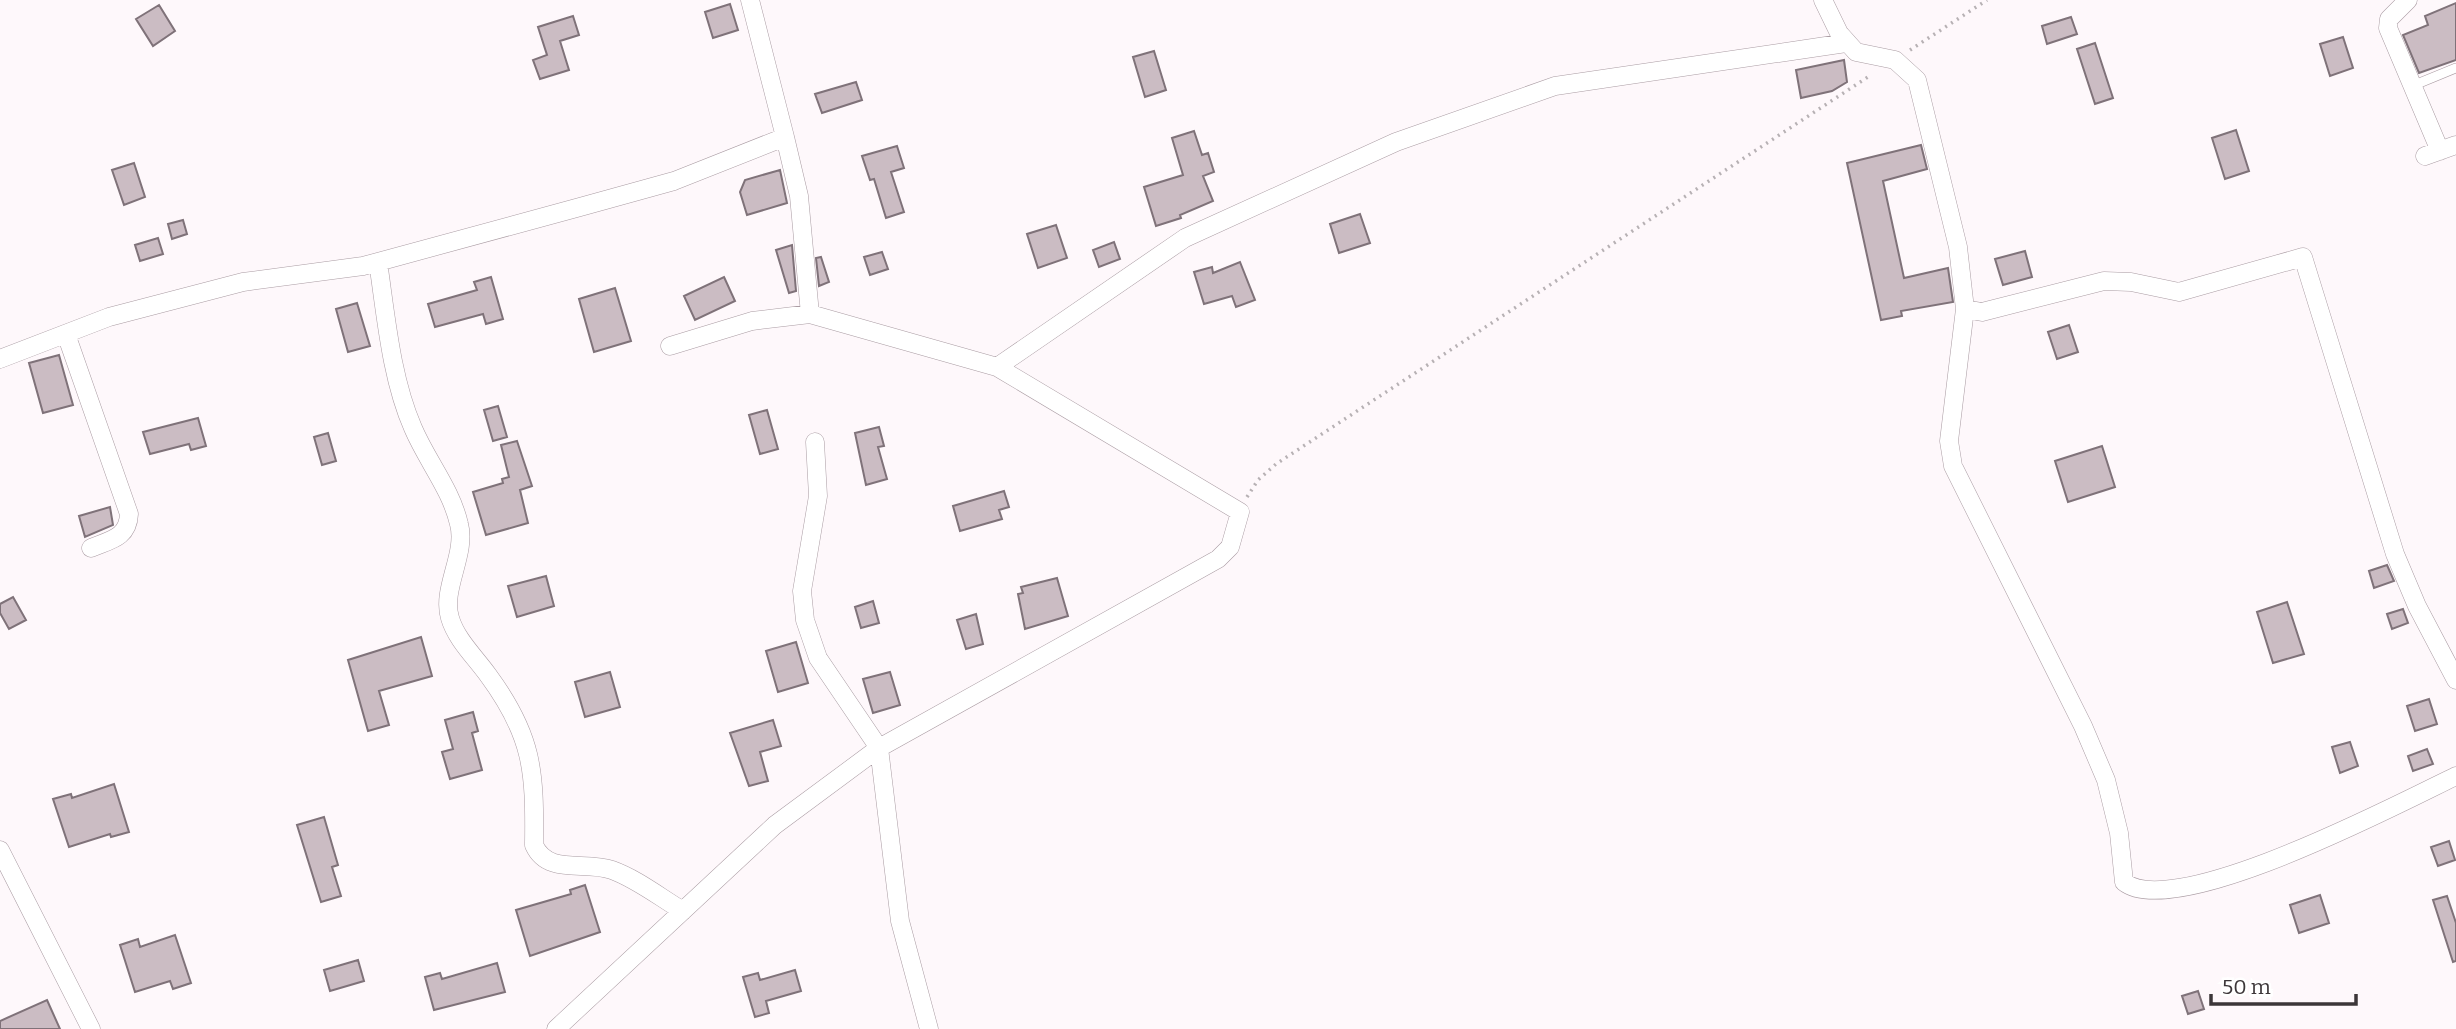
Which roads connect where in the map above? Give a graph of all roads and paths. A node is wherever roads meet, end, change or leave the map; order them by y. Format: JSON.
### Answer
{"nodes":[{"id":1,"x":750,"y":0,"type":"edge"},
{"id":2,"x":1823,"y":0,"type":"edge"},
{"id":3,"x":1987,"y":0,"type":"edge"},
{"id":4,"x":2408,"y":0,"type":"edge"},
{"id":5,"x":1846,"y":43,"type":"junction"},
{"id":6,"x":1895,"y":60,"type":"junction"},
{"id":7,"x":2456,"y":68,"type":"edge"},
{"id":8,"x":2412,"y":86,"type":"junction"},
{"id":9,"x":785,"y":138,"type":"junction"},
{"id":10,"x":2440,"y":151,"type":"edge"},
{"id":11,"x":378,"y":262,"type":"junction"},
{"id":12,"x":1965,"y":309,"type":"junction"},
{"id":13,"x":810,"y":314,"type":"junction"},
{"id":14,"x":66,"y":334,"type":"junction"},
{"id":15,"x":670,"y":346,"type":"dead end"},
{"id":16,"x":0,"y":359,"type":"edge"},
{"id":17,"x":997,"y":367,"type":"junction"},
{"id":18,"x":815,"y":442,"type":"dead end"},
{"id":19,"x":1240,"y":512,"type":"junction"},
{"id":20,"x":91,"y":548,"type":"dead end"},
{"id":21,"x":2456,"y":680,"type":"edge"},
{"id":22,"x":878,"y":748,"type":"junction"},
{"id":23,"x":2456,"y":776,"type":"edge"},
{"id":24,"x":0,"y":850,"type":"edge"},
{"id":25,"x":683,"y":911,"type":"junction"},
{"id":26,"x":91,"y":1029,"type":"edge"},
{"id":27,"x":556,"y":1029,"type":"edge"},
{"id":28,"x":929,"y":1029,"type":"edge"}],
"edges":[{"from":1,"to":9,"type":"street"},
{"from":2,"to":5,"type":"street"},
{"from":3,"to":6,"type":"path"},
{"from":4,"to":8,"type":"street"},
{"from":5,"to":6,"type":"street"},
{"from":5,"to":17,"type":"street"},
{"from":6,"to":12,"type":"street"},
{"from":6,"to":19,"type":"path"},
{"from":7,"to":8,"type":"lane"},
{"from":8,"to":10,"type":"street"},
{"from":9,"to":11,"type":"street"},
{"from":9,"to":13,"type":"street"},
{"from":11,"to":14,"type":"street"},
{"from":11,"to":25,"type":"street"},
{"from":12,"to":21,"type":"street"},
{"from":12,"to":23,"type":"street"},
{"from":13,"to":15,"type":"street"},
{"from":13,"to":17,"type":"street"},
{"from":14,"to":16,"type":"street"},
{"from":14,"to":20,"type":"street"},
{"from":17,"to":19,"type":"street"},
{"from":18,"to":22,"type":"street"},
{"from":19,"to":22,"type":"street"},
{"from":22,"to":25,"type":"street"},
{"from":22,"to":28,"type":"street"},
{"from":24,"to":26,"type":"street"},
{"from":25,"to":27,"type":"street"}]}
